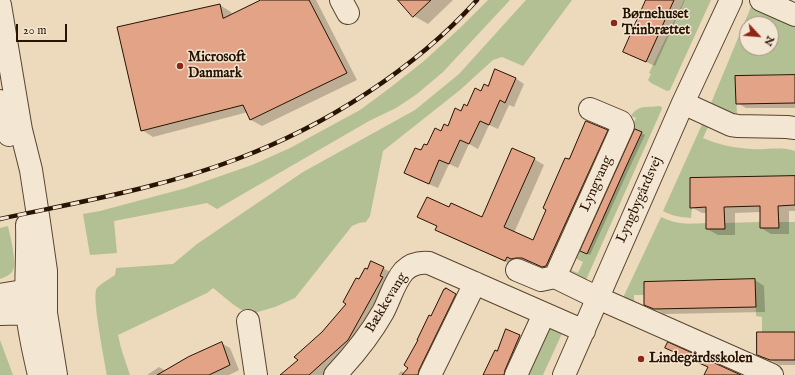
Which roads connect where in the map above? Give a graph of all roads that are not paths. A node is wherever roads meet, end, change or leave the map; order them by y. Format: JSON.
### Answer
{"nodes":[{"id":1,"x":731,"y":0,"type":"edge"},
{"id":2,"x":761,"y":0,"type":"edge"},
{"id":3,"x":0,"y":6,"type":"edge"},
{"id":4,"x":795,"y":15,"type":"edge"},
{"id":5,"x":0,"y":101,"type":"edge"},
{"id":6,"x":683,"y":103,"type":"junction"},
{"id":7,"x":590,"y":109,"type":"dead end"},
{"id":8,"x":795,"y":128,"type":"edge"},
{"id":9,"x":516,"y":270,"type":"dead end"},
{"id":10,"x":555,"y":277,"type":"junction"},
{"id":11,"x":475,"y":283,"type":"junction"},
{"id":12,"x":36,"y":291,"type":"junction"},
{"id":13,"x":0,"y":295,"type":"edge"},
{"id":14,"x":598,"y":298,"type":"junction"},
{"id":15,"x":37,"y":313,"type":"junction"},
{"id":16,"x":0,"y":314,"type":"edge"},
{"id":17,"x":544,"y":314,"type":"junction"},
{"id":18,"x":248,"y":322,"type":"dead end"},
{"id":19,"x":584,"y":331,"type":"junction"},
{"id":20,"x":39,"y":375,"type":"edge"},
{"id":21,"x":56,"y":375,"type":"edge"},
{"id":22,"x":256,"y":375,"type":"edge"},
{"id":23,"x":334,"y":375,"type":"edge"},
{"id":24,"x":430,"y":375,"type":"edge"},
{"id":25,"x":516,"y":375,"type":"edge"},
{"id":26,"x":564,"y":375,"type":"edge"},
{"id":27,"x":772,"y":375,"type":"edge"}],
"edges":[{"from":1,"to":6,"type":"street","name":"Lyngbygårdsvej"},
{"from":2,"to":4,"type":"street"},
{"from":3,"to":12,"type":"street"},
{"from":5,"to":12,"type":"street"},
{"from":6,"to":8,"type":"street"},
{"from":6,"to":14,"type":"street","name":"Lyngbygårdsvej"},
{"from":7,"to":10,"type":"street","name":"Lyngvang"},
{"from":9,"to":10,"type":"street"},
{"from":10,"to":14,"type":"street"},
{"from":11,"to":17,"type":"street","name":"Bækkevang"},
{"from":11,"to":23,"type":"street","name":"Bækkevang"},
{"from":11,"to":24,"type":"street"},
{"from":12,"to":13,"type":"street"},
{"from":12,"to":15,"type":"street"},
{"from":14,"to":19,"type":"street","name":"Lyngbygårdsvej"},
{"from":14,"to":27,"type":"street"},
{"from":15,"to":16,"type":"street"},
{"from":15,"to":20,"type":"street"},
{"from":15,"to":21,"type":"street"},
{"from":17,"to":19,"type":"street","name":"Bækkevang"},
{"from":17,"to":25,"type":"street"},
{"from":18,"to":22,"type":"street"},
{"from":19,"to":26,"type":"street","name":"Lyngbygårdsvej"}]}
